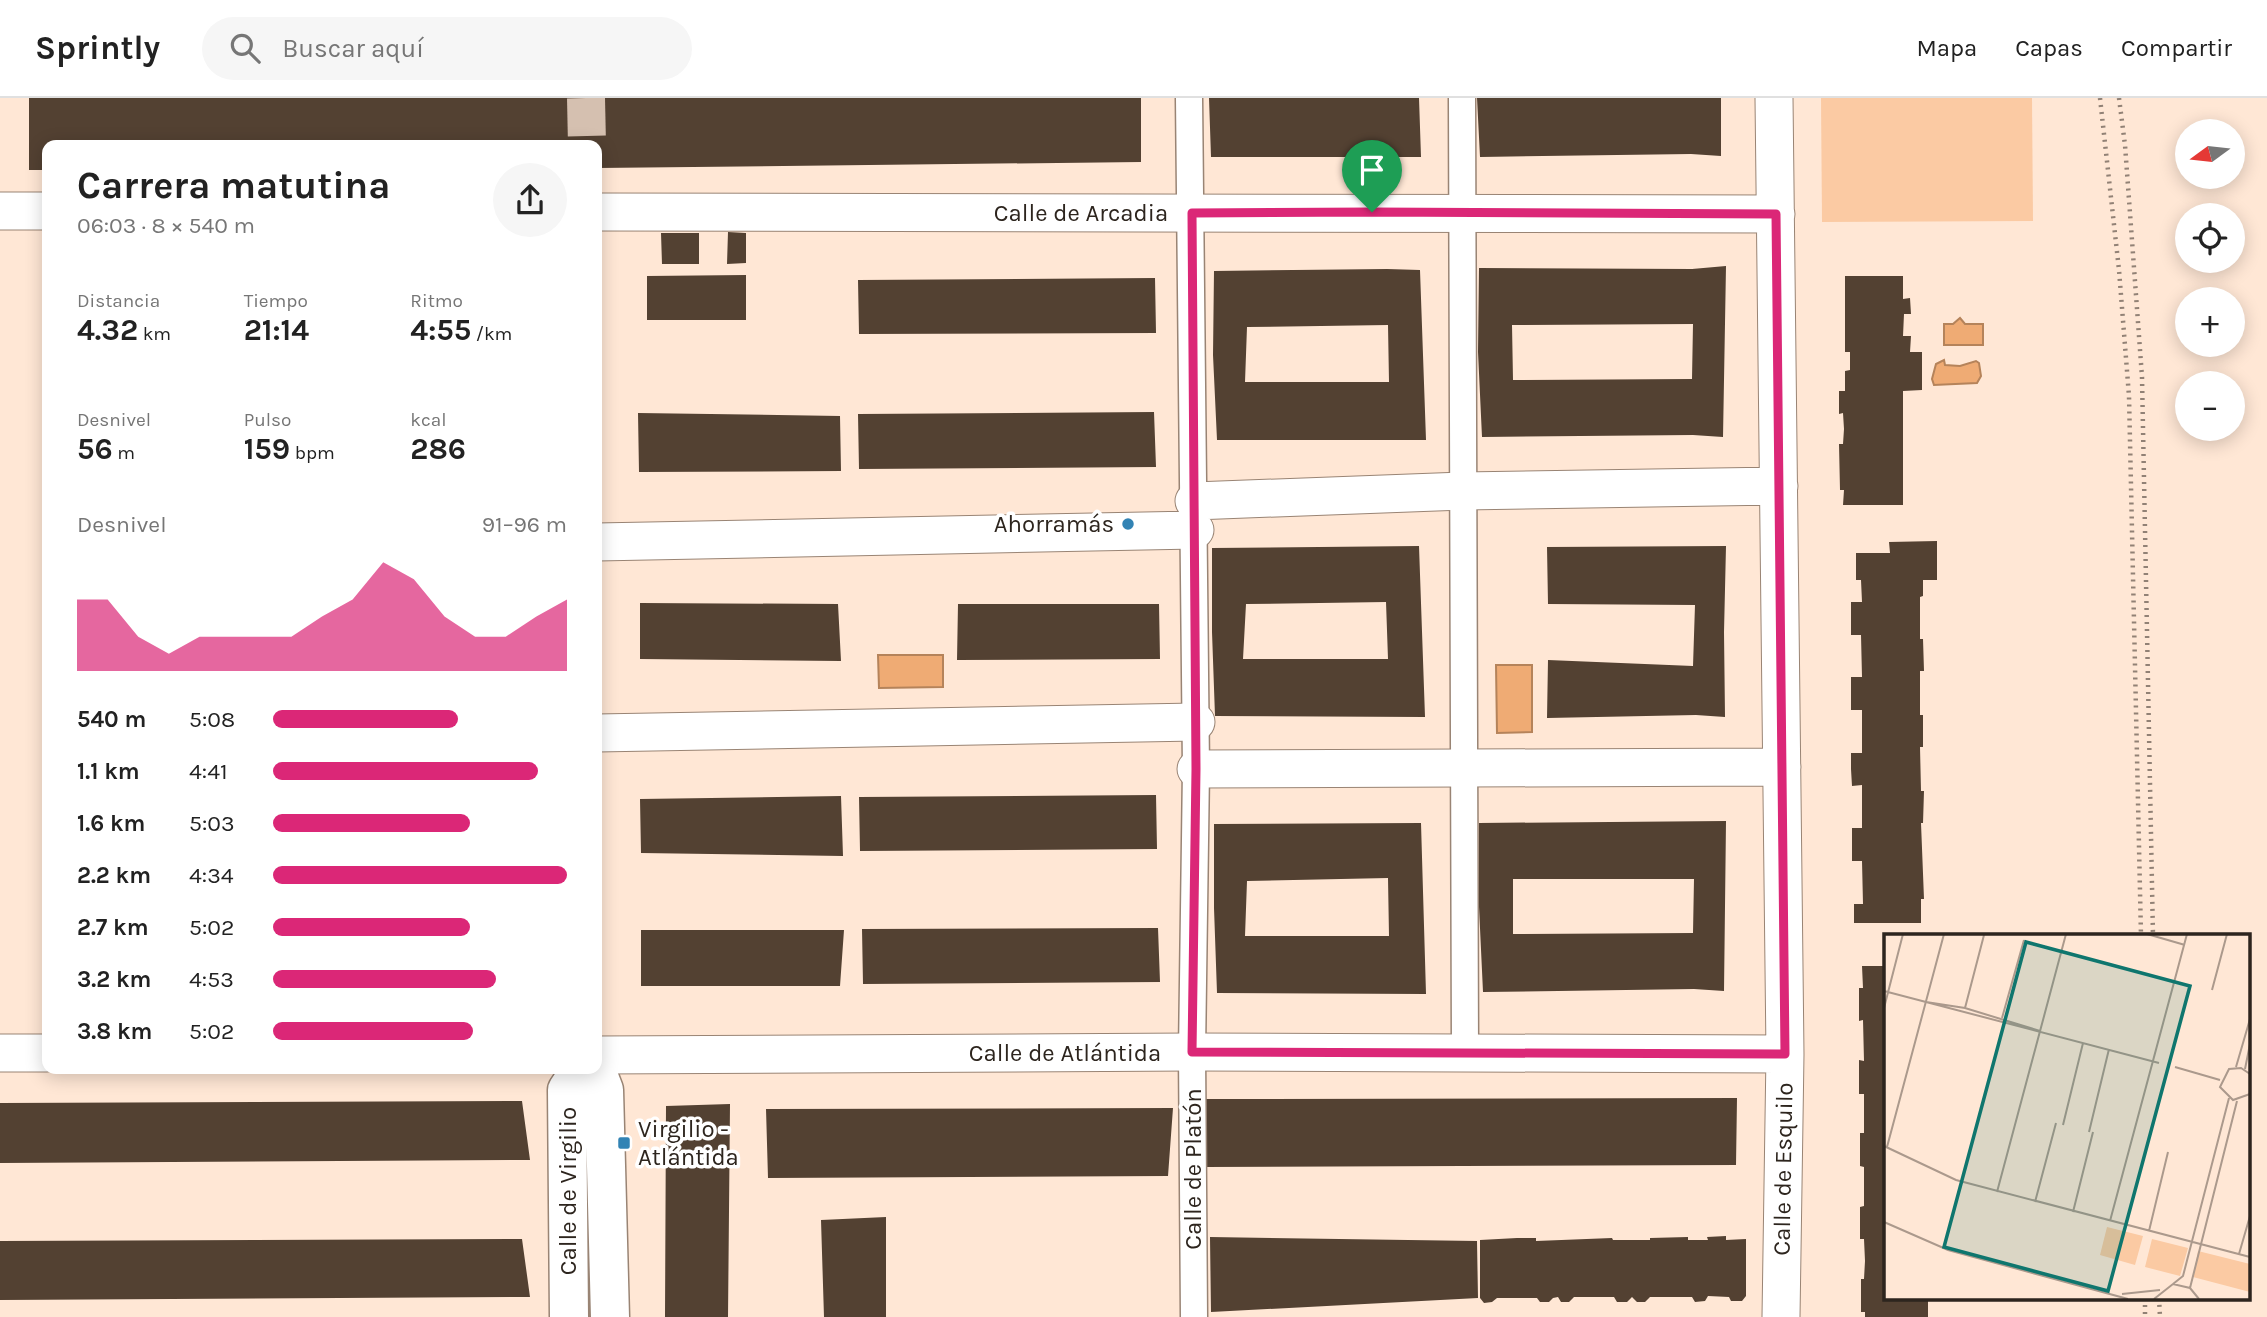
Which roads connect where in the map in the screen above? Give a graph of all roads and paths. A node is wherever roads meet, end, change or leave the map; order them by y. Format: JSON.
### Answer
{"nodes":[{"id":1,"x":1189,"y":98,"type":"edge"},
{"id":2,"x":1462,"y":98,"type":"edge"},
{"id":3,"x":1774,"y":98,"type":"edge"},
{"id":4,"x":2100,"y":98,"type":"edge"},
{"id":5,"x":2119,"y":98,"type":"edge"},
{"id":6,"x":0,"y":211,"type":"edge"},
{"id":7,"x":42,"y":211,"type":"edge"},
{"id":8,"x":602,"y":212,"type":"edge"},
{"id":9,"x":1462,"y":212,"type":"junction"},
{"id":10,"x":1192,"y":213,"type":"junction"},
{"id":11,"x":1776,"y":214,"type":"junction"},
{"id":12,"x":1779,"y":486,"type":"junction"},
{"id":13,"x":1463,"y":491,"type":"junction"},
{"id":14,"x":1194,"y":515,"type":"junction"},
{"id":15,"x":602,"y":542,"type":"edge"},
{"id":16,"x":1196,"y":722,"type":"junction"},
{"id":17,"x":602,"y":733,"type":"edge"},
{"id":18,"x":1464,"y":768,"type":"junction"},
{"id":19,"x":1782,"y":768,"type":"junction"},
{"id":20,"x":1196,"y":769,"type":"junction"},
{"id":21,"x":2141,"y":934,"type":"edge"},
{"id":22,"x":2152,"y":934,"type":"edge"},
{"id":23,"x":1192,"y":1052,"type":"junction"},
{"id":24,"x":0,"y":1053,"type":"edge"},
{"id":25,"x":42,"y":1053,"type":"edge"},
{"id":26,"x":1465,"y":1053,"type":"junction"},
{"id":27,"x":1785,"y":1054,"type":"junction"},
{"id":28,"x":602,"y":1055,"type":"edge"},
{"id":29,"x":578,"y":1074,"type":"edge"},
{"id":30,"x":598,"y":1074,"type":"edge"},
{"id":31,"x":569,"y":1317,"type":"edge"},
{"id":32,"x":610,"y":1317,"type":"edge"},
{"id":33,"x":1194,"y":1317,"type":"edge"},
{"id":34,"x":1780,"y":1317,"type":"edge"}],
"edges":[{"from":1,"to":10,"type":"street","name":"Calle de Platón"},
{"from":2,"to":9,"type":"street"},
{"from":3,"to":11,"type":"street","name":"Calle de Esquilo"},
{"from":4,"to":21,"type":"path"},
{"from":5,"to":22,"type":"path"},
{"from":6,"to":7,"type":"street"},
{"from":8,"to":10,"type":"street","name":"Calle de Arcadia"},
{"from":9,"to":10,"type":"street","name":"Calle de Arcadia"},
{"from":9,"to":11,"type":"street","name":"Calle de Arcadia"},
{"from":9,"to":13,"type":"street"},
{"from":10,"to":14,"type":"street","name":"Calle de Platón"},
{"from":11,"to":12,"type":"street","name":"Calle de Esquilo"},
{"from":12,"to":13,"type":"street"},
{"from":12,"to":19,"type":"street","name":"Calle de Esquilo"},
{"from":13,"to":14,"type":"street"},
{"from":13,"to":18,"type":"street"},
{"from":14,"to":15,"type":"street"},
{"from":14,"to":16,"type":"street","name":"Calle de Platón"},
{"from":16,"to":17,"type":"street"},
{"from":16,"to":20,"type":"street","name":"Calle de Platón"},
{"from":18,"to":19,"type":"street"},
{"from":18,"to":20,"type":"street"},
{"from":18,"to":26,"type":"street"},
{"from":19,"to":27,"type":"street","name":"Calle de Esquilo"},
{"from":20,"to":23,"type":"street","name":"Calle de Platón"},
{"from":23,"to":26,"type":"street","name":"Calle de Atlántida"},
{"from":23,"to":28,"type":"street","name":"Calle de Atlántida"},
{"from":23,"to":33,"type":"street","name":"Calle de Platón"},
{"from":24,"to":25,"type":"street"},
{"from":26,"to":27,"type":"street","name":"Calle de Atlántida"},
{"from":27,"to":34,"type":"street","name":"Calle de Esquilo"},
{"from":29,"to":31,"type":"street","name":"Calle de Virgilio"},
{"from":30,"to":32,"type":"street","name":"Calle de Virgilio"}]}
